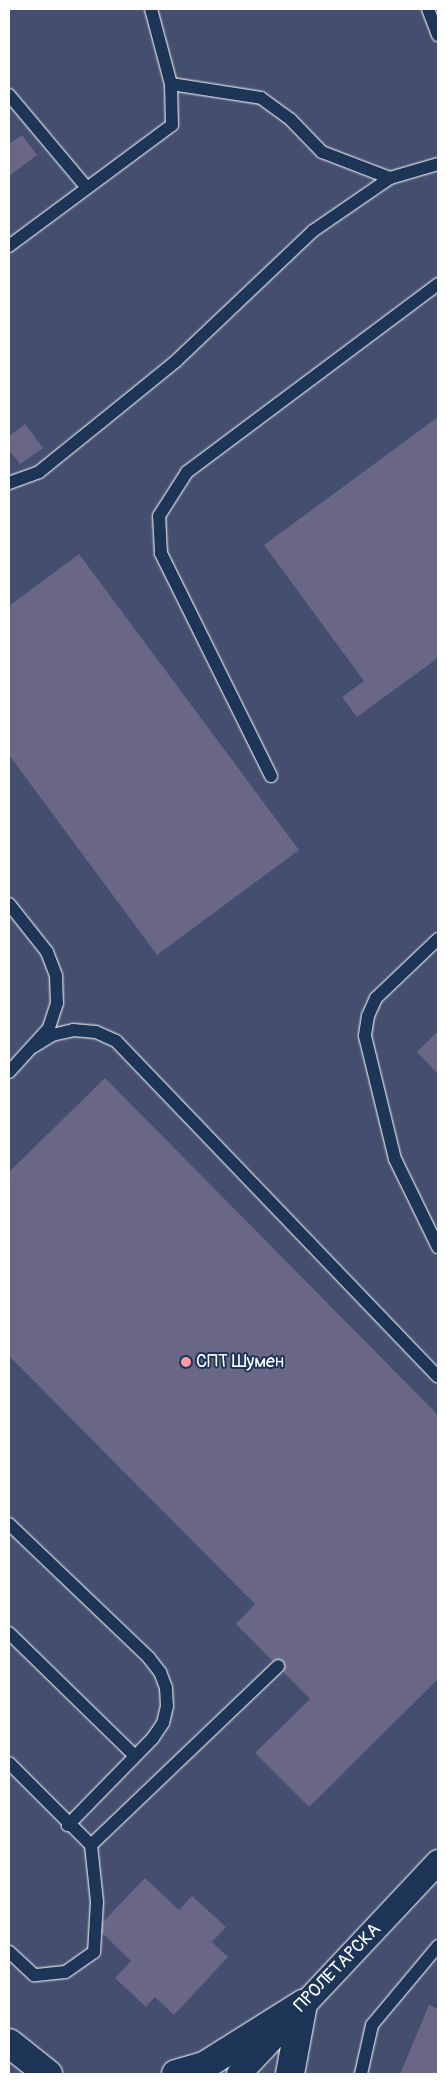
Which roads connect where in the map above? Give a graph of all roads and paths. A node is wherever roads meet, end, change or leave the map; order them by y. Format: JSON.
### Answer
{"nodes":[{"id":1,"x":151,"y":9,"type":"edge"},
{"id":2,"x":428,"y":9,"type":"edge"},
{"id":3,"x":438,"y":35,"type":"edge"},
{"id":4,"x":171,"y":84,"type":"junction"},
{"id":5,"x":9,"y":95,"type":"edge"},
{"id":6,"x":438,"y":164,"type":"edge"},
{"id":7,"x":390,"y":178,"type":"junction"},
{"id":8,"x":87,"y":188,"type":"junction"},
{"id":9,"x":9,"y":246,"type":"edge"},
{"id":10,"x":438,"y":284,"type":"edge"},
{"id":11,"x":9,"y":483,"type":"edge"},
{"id":12,"x":271,"y":776,"type":"dead end"},
{"id":13,"x":9,"y":904,"type":"edge"},
{"id":14,"x":438,"y":940,"type":"edge"},
{"id":15,"x":33,"y":1047,"type":"junction"},
{"id":16,"x":9,"y":1072,"type":"edge"},
{"id":17,"x":438,"y":1247,"type":"edge"},
{"id":18,"x":438,"y":1377,"type":"edge"},
{"id":19,"x":9,"y":1524,"type":"edge"},
{"id":20,"x":9,"y":1633,"type":"edge"},
{"id":21,"x":278,"y":1666,"type":"dead end"},
{"id":22,"x":135,"y":1756,"type":"junction"},
{"id":23,"x":9,"y":1763,"type":"edge"},
{"id":24,"x":68,"y":1825,"type":"junction"},
{"id":25,"x":91,"y":1845,"type":"junction"},
{"id":26,"x":436,"y":1868,"type":"edge"},
{"id":27,"x":438,"y":1946,"type":"edge"},
{"id":28,"x":9,"y":1952,"type":"edge"},
{"id":29,"x":303,"y":2004,"type":"junction"},
{"id":30,"x":9,"y":2043,"type":"edge"},
{"id":31,"x":43,"y":2071,"type":"edge"},
{"id":32,"x":68,"y":2074,"type":"edge"},
{"id":33,"x":176,"y":2074,"type":"edge"},
{"id":34,"x":239,"y":2074,"type":"edge"},
{"id":35,"x":290,"y":2074,"type":"edge"},
{"id":36,"x":361,"y":2074,"type":"edge"}],
"edges":[{"from":1,"to":4,"type":"lane"},
{"from":2,"to":3,"type":"lane"},
{"from":4,"to":7,"type":"lane"},
{"from":4,"to":8,"type":"lane"},
{"from":5,"to":8,"type":"lane"},
{"from":6,"to":7,"type":"lane"},
{"from":7,"to":11,"type":"lane"},
{"from":8,"to":9,"type":"lane"},
{"from":10,"to":12,"type":"lane"},
{"from":13,"to":15,"type":"lane"},
{"from":14,"to":17,"type":"lane"},
{"from":15,"to":16,"type":"lane"},
{"from":15,"to":18,"type":"lane"},
{"from":19,"to":22,"type":"lane"},
{"from":20,"to":22,"type":"lane"},
{"from":21,"to":25,"type":"lane"},
{"from":22,"to":24,"type":"lane"},
{"from":23,"to":24,"type":"lane"},
{"from":24,"to":25,"type":"lane"},
{"from":25,"to":28,"type":"lane"},
{"from":26,"to":29,"type":"street","name":"ПРОЛЕТАРСКА"},
{"from":27,"to":36,"type":"lane"},
{"from":29,"to":33,"type":"main road"},
{"from":29,"to":34,"type":"street","name":"ПРОЛЕТАРСКА"},
{"from":29,"to":35,"type":"main road"},
{"from":30,"to":31,"type":"main road"},
{"from":31,"to":32,"type":"main road"}]}
